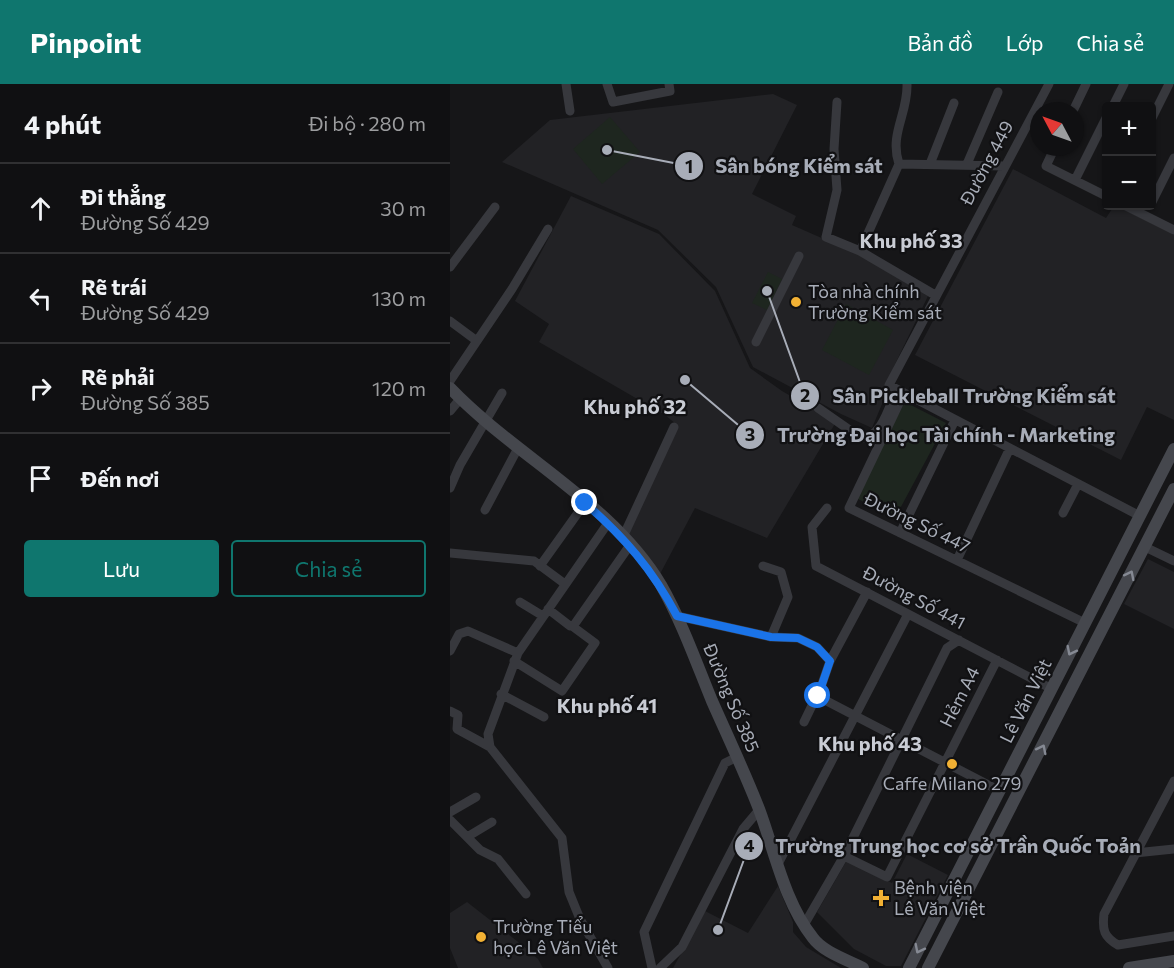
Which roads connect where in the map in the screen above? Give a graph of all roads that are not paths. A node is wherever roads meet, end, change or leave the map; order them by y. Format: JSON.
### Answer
{"nodes":[{"id":1,"x":566,"y":84,"type":"edge"},
{"id":2,"x":607,"y":84,"type":"edge"},
{"id":3,"x":669,"y":84,"type":"edge"},
{"id":4,"x":907,"y":84,"type":"edge"},
{"id":5,"x":1049,"y":84,"type":"edge"},
{"id":6,"x":1086,"y":84,"type":"edge"},
{"id":7,"x":1124,"y":84,"type":"edge"},
{"id":8,"x":1169,"y":84,"type":"edge"},
{"id":9,"x":998,"y":92,"type":"dead end"},
{"id":10,"x":837,"y":102,"type":"dead end"},
{"id":11,"x":1077,"y":102,"type":"edge"},
{"id":12,"x":1115,"y":102,"type":"edge"},
{"id":13,"x":954,"y":103,"type":"dead end"},
{"id":14,"x":1156,"y":110,"type":"edge"},
{"id":15,"x":570,"y":111,"type":"dead end"},
{"id":16,"x":1102,"y":127,"type":"edge"},
{"id":17,"x":1051,"y":156,"type":"edge"},
{"id":18,"x":1174,"y":158,"type":"edge"},
{"id":19,"x":899,"y":164,"type":"junction"},
{"id":20,"x":930,"y":164,"type":"junction"},
{"id":21,"x":967,"y":164,"type":"junction"},
{"id":22,"x":1004,"y":166,"type":"junction"},
{"id":23,"x":1074,"y":180,"type":"junction"},
{"id":24,"x":1102,"y":194,"type":"edge"},
{"id":25,"x":1156,"y":194,"type":"edge"},
{"id":26,"x":495,"y":207,"type":"dead end"},
{"id":27,"x":1134,"y":210,"type":"edge"},
{"id":28,"x":1148,"y":210,"type":"edge"},
{"id":29,"x":1145,"y":215,"type":"junction"},
{"id":30,"x":548,"y":229,"type":"dead end"},
{"id":31,"x":1174,"y":230,"type":"edge"},
{"id":32,"x":860,"y":251,"type":"junction"},
{"id":33,"x":799,"y":256,"type":"dead end"},
{"id":34,"x":450,"y":267,"type":"edge"},
{"id":35,"x":934,"y":296,"type":"junction"},
{"id":36,"x":450,"y":321,"type":"edge"},
{"id":37,"x":477,"y":341,"type":"junction"},
{"id":38,"x":756,"y":342,"type":"dead end"},
{"id":39,"x":450,"y":381,"type":"edge"},
{"id":40,"x":450,"y":388,"type":"edge"},
{"id":41,"x":896,"y":389,"type":"junction"},
{"id":42,"x":502,"y":393,"type":"dead end"},
{"id":43,"x":460,"y":399,"type":"junction"},
{"id":44,"x":818,"y":408,"type":"dead end"},
{"id":45,"x":450,"y":411,"type":"edge"},
{"id":46,"x":956,"y":420,"type":"junction"},
{"id":47,"x":484,"y":423,"type":"junction"},
{"id":48,"x":674,"y":427,"type":"dead end"},
{"id":49,"x":518,"y":448,"type":"junction"},
{"id":50,"x":1010,"y":448,"type":"junction"},
{"id":51,"x":1174,"y":449,"type":"edge"},
{"id":52,"x":1170,"y":468,"type":"edge"},
{"id":53,"x":1078,"y":484,"type":"junction"},
{"id":54,"x":450,"y":488,"type":"edge"},
{"id":55,"x":1174,"y":489,"type":"edge"},
{"id":56,"x":585,"y":503,"type":"junction"},
{"id":57,"x":827,"y":508,"type":"dead end"},
{"id":58,"x":485,"y":510,"type":"dead end"},
{"id":59,"x":1063,"y":513,"type":"dead end"},
{"id":60,"x":1140,"y":516,"type":"junction"},
{"id":61,"x":608,"y":523,"type":"junction"},
{"id":62,"x":1156,"y":525,"type":"junction"},
{"id":63,"x":900,"y":533,"type":"junction"},
{"id":64,"x":626,"y":541,"type":"junction"},
{"id":65,"x":1145,"y":547,"type":"junction"},
{"id":66,"x":450,"y":553,"type":"edge"},
{"id":67,"x":957,"y":560,"type":"junction"},
{"id":68,"x":1174,"y":561,"type":"edge"},
{"id":69,"x":540,"y":566,"type":"junction"},
{"id":70,"x":763,"y":566,"type":"dead end"},
{"id":71,"x":565,"y":584,"type":"junction"},
{"id":72,"x":867,"y":592,"type":"junction"},
{"id":73,"x":520,"y":602,"type":"dead end"},
{"id":74,"x":545,"y":612,"type":"junction"},
{"id":75,"x":908,"y":614,"type":"junction"},
{"id":76,"x":677,"y":616,"type":"junction"},
{"id":77,"x":1085,"y":623,"type":"junction"},
{"id":78,"x":572,"y":626,"type":"junction"},
{"id":79,"x":771,"y":637,"type":"junction"},
{"id":80,"x":959,"y":640,"type":"junction"},
{"id":81,"x":450,"y":651,"type":"edge"},
{"id":82,"x":516,"y":657,"type":"junction"},
{"id":83,"x":997,"y":660,"type":"junction"},
{"id":84,"x":830,"y":661,"type":"junction"},
{"id":85,"x":1052,"y":689,"type":"junction"},
{"id":86,"x":501,"y":694,"type":"junction"},
{"id":87,"x":818,"y":696,"type":"junction"},
{"id":88,"x":450,"y":711,"type":"edge"},
{"id":89,"x":855,"y":716,"type":"junction"},
{"id":90,"x":544,"y":717,"type":"dead end"},
{"id":91,"x":804,"y":722,"type":"dead end"},
{"id":92,"x":900,"y":739,"type":"junction"},
{"id":93,"x":490,"y":747,"type":"junction"},
{"id":94,"x":736,"y":757,"type":"junction"},
{"id":95,"x":945,"y":763,"type":"junction"},
{"id":96,"x":1174,"y":781,"type":"edge"},
{"id":97,"x":1000,"y":791,"type":"junction"},
{"id":98,"x":476,"y":797,"type":"dead end"},
{"id":99,"x":1016,"y":799,"type":"junction"},
{"id":100,"x":759,"y":810,"type":"junction"},
{"id":101,"x":450,"y":812,"type":"edge"},
{"id":102,"x":450,"y":820,"type":"edge"},
{"id":103,"x":492,"y":822,"type":"dead end"},
{"id":104,"x":467,"y":837,"type":"junction"},
{"id":105,"x":1174,"y":849,"type":"edge"},
{"id":106,"x":1136,"y":853,"type":"junction"},
{"id":107,"x":844,"y":856,"type":"junction"},
{"id":108,"x":777,"y":867,"type":"junction"},
{"id":109,"x":526,"y":894,"type":"dead end"},
{"id":110,"x":804,"y":925,"type":"junction"},
{"id":111,"x":1174,"y":936,"type":"edge"},
{"id":112,"x":1174,"y":961,"type":"edge"},
{"id":113,"x":608,"y":968,"type":"edge"},
{"id":114,"x":652,"y":968,"type":"edge"},
{"id":115,"x":660,"y":968,"type":"edge"},
{"id":116,"x":863,"y":968,"type":"edge"},
{"id":117,"x":909,"y":968,"type":"edge"},
{"id":118,"x":928,"y":968,"type":"edge"},
{"id":119,"x":1129,"y":968,"type":"edge"}],
"edges":[{"from":1,"to":15,"type":"street"},
{"from":2,"to":3,"type":"street"},
{"from":4,"to":19,"type":"street"},
{"from":5,"to":22,"type":"street","name":"Đường 449"},
{"from":6,"to":11,"type":"street"},
{"from":7,"to":12,"type":"street"},
{"from":8,"to":14,"type":"street"},
{"from":9,"to":21,"type":"street"},
{"from":10,"to":32,"type":"street"},
{"from":13,"to":20,"type":"street"},
{"from":16,"to":23,"type":"street"},
{"from":17,"to":23,"type":"street"},
{"from":18,"to":25,"type":"street"},
{"from":19,"to":20,"type":"street"},
{"from":19,"to":32,"type":"street"},
{"from":20,"to":21,"type":"street"},
{"from":21,"to":22,"type":"street"},
{"from":22,"to":35,"type":"street","name":"Đường 449"},
{"from":23,"to":24,"type":"street"},
{"from":26,"to":34,"type":"street"},
{"from":27,"to":29,"type":"street"},
{"from":28,"to":29,"type":"street"},
{"from":29,"to":31,"type":"street"},
{"from":30,"to":37,"type":"street"},
{"from":32,"to":35,"type":"street"},
{"from":33,"to":38,"type":"street"},
{"from":35,"to":41,"type":"street","name":"Đường 449"},
{"from":36,"to":37,"type":"street"},
{"from":37,"to":39,"type":"street"},
{"from":40,"to":43,"type":"main road","name":"Đường Số 385"},
{"from":41,"to":44,"type":"street"},
{"from":41,"to":46,"type":"street"},
{"from":41,"to":63,"type":"street","name":"Đường Số 447"},
{"from":42,"to":47,"type":"street"},
{"from":43,"to":45,"type":"street"},
{"from":43,"to":47,"type":"main road","name":"Đường Số 385"},
{"from":46,"to":50,"type":"street"},
{"from":46,"to":63,"type":"street"},
{"from":47,"to":49,"type":"main road","name":"Đường Số 385"},
{"from":47,"to":54,"type":"street"},
{"from":48,"to":64,"type":"street"},
{"from":49,"to":56,"type":"main road","name":"Đường Số 385"},
{"from":49,"to":58,"type":"street"},
{"from":50,"to":53,"type":"street"},
{"from":50,"to":67,"type":"street"},
{"from":51,"to":52,"type":"main road","name":"Lê Văn Việt"},
{"from":52,"to":60,"type":"main road","name":"Lê Văn Việt"},
{"from":53,"to":59,"type":"street"},
{"from":53,"to":60,"type":"street"},
{"from":55,"to":62,"type":"main road","name":"Lê Văn Việt"},
{"from":56,"to":61,"type":"main road","name":"Đường Số 385"},
{"from":56,"to":69,"type":"street"},
{"from":57,"to":72,"type":"street","name":"Đường Số 441"},
{"from":60,"to":62,"type":"main road"},
{"from":60,"to":77,"type":"main road","name":"Lê Văn Việt"},
{"from":61,"to":64,"type":"main road","name":"Đường Số 385"},
{"from":61,"to":71,"type":"street"},
{"from":62,"to":65,"type":"main road","name":"Lê Văn Việt"},
{"from":63,"to":67,"type":"street","name":"Đường Số 447"},
{"from":64,"to":76,"type":"main road","name":"Đường Số 385"},
{"from":64,"to":78,"type":"street"},
{"from":65,"to":68,"type":"street"},
{"from":99,"to":65,"type":"main road","name":"Lê Văn Việt","one_way":true},
{"from":66,"to":69,"type":"street"},
{"from":67,"to":77,"type":"street","name":"Đường Số 447"},
{"from":69,"to":71,"type":"street"},
{"from":70,"to":79,"type":"street"},
{"from":71,"to":74,"type":"street"},
{"from":72,"to":75,"type":"street","name":"Đường Số 441"},
{"from":72,"to":84,"type":"street"},
{"from":73,"to":74,"type":"street"},
{"from":74,"to":78,"type":"street"},
{"from":74,"to":82,"type":"street"},
{"from":75,"to":80,"type":"street","name":"Đường Số 441"},
{"from":75,"to":89,"type":"street"},
{"from":76,"to":79,"type":"street"},
{"from":76,"to":94,"type":"main road","name":"Đường Số 385"},
{"from":77,"to":85,"type":"main road","name":"Lê Văn Việt","one_way":true},
{"from":78,"to":82,"type":"street"},
{"from":79,"to":84,"type":"street"},
{"from":80,"to":83,"type":"street","name":"Đường Số 441"},
{"from":80,"to":92,"type":"street"},
{"from":81,"to":82,"type":"street"},
{"from":82,"to":86,"type":"street"},
{"from":83,"to":85,"type":"street","name":"Đường Số 441"},
{"from":83,"to":95,"type":"street","name":"Hẻm A4"},
{"from":84,"to":87,"type":"street"},
{"from":85,"to":97,"type":"main road","name":"Lê Văn Việt"},
{"from":86,"to":90,"type":"street"},
{"from":86,"to":93,"type":"street"},
{"from":87,"to":89,"type":"street"},
{"from":87,"to":91,"type":"street"},
{"from":88,"to":93,"type":"street"},
{"from":89,"to":92,"type":"street"},
{"from":89,"to":108,"type":"street"},
{"from":92,"to":95,"type":"street"},
{"from":92,"to":107,"type":"street"},
{"from":93,"to":113,"type":"street"},
{"from":94,"to":100,"type":"main road","name":"Đường Số 385"},
{"from":94,"to":114,"type":"street"},
{"from":95,"to":97,"type":"street"},
{"from":95,"to":107,"type":"street","name":"Hẻm A4"},
{"from":96,"to":106,"type":"street"},
{"from":97,"to":99,"type":"main road"},
{"from":97,"to":117,"type":"main road","name":"Lê Văn Việt","one_way":true},
{"from":98,"to":101,"type":"street"},
{"from":99,"to":118,"type":"main road","name":"Lê Văn Việt"},
{"from":100,"to":108,"type":"main road","name":"Đường Số 385"},
{"from":100,"to":115,"type":"street"},
{"from":102,"to":104,"type":"street"},
{"from":103,"to":104,"type":"street"},
{"from":104,"to":109,"type":"street"},
{"from":105,"to":106,"type":"street"},
{"from":106,"to":111,"type":"street"},
{"from":107,"to":110,"type":"street"},
{"from":108,"to":110,"type":"main road","name":"Đường Số 385"},
{"from":110,"to":116,"type":"main road","name":"Đường Số 385"},
{"from":112,"to":119,"type":"main road"}]}
